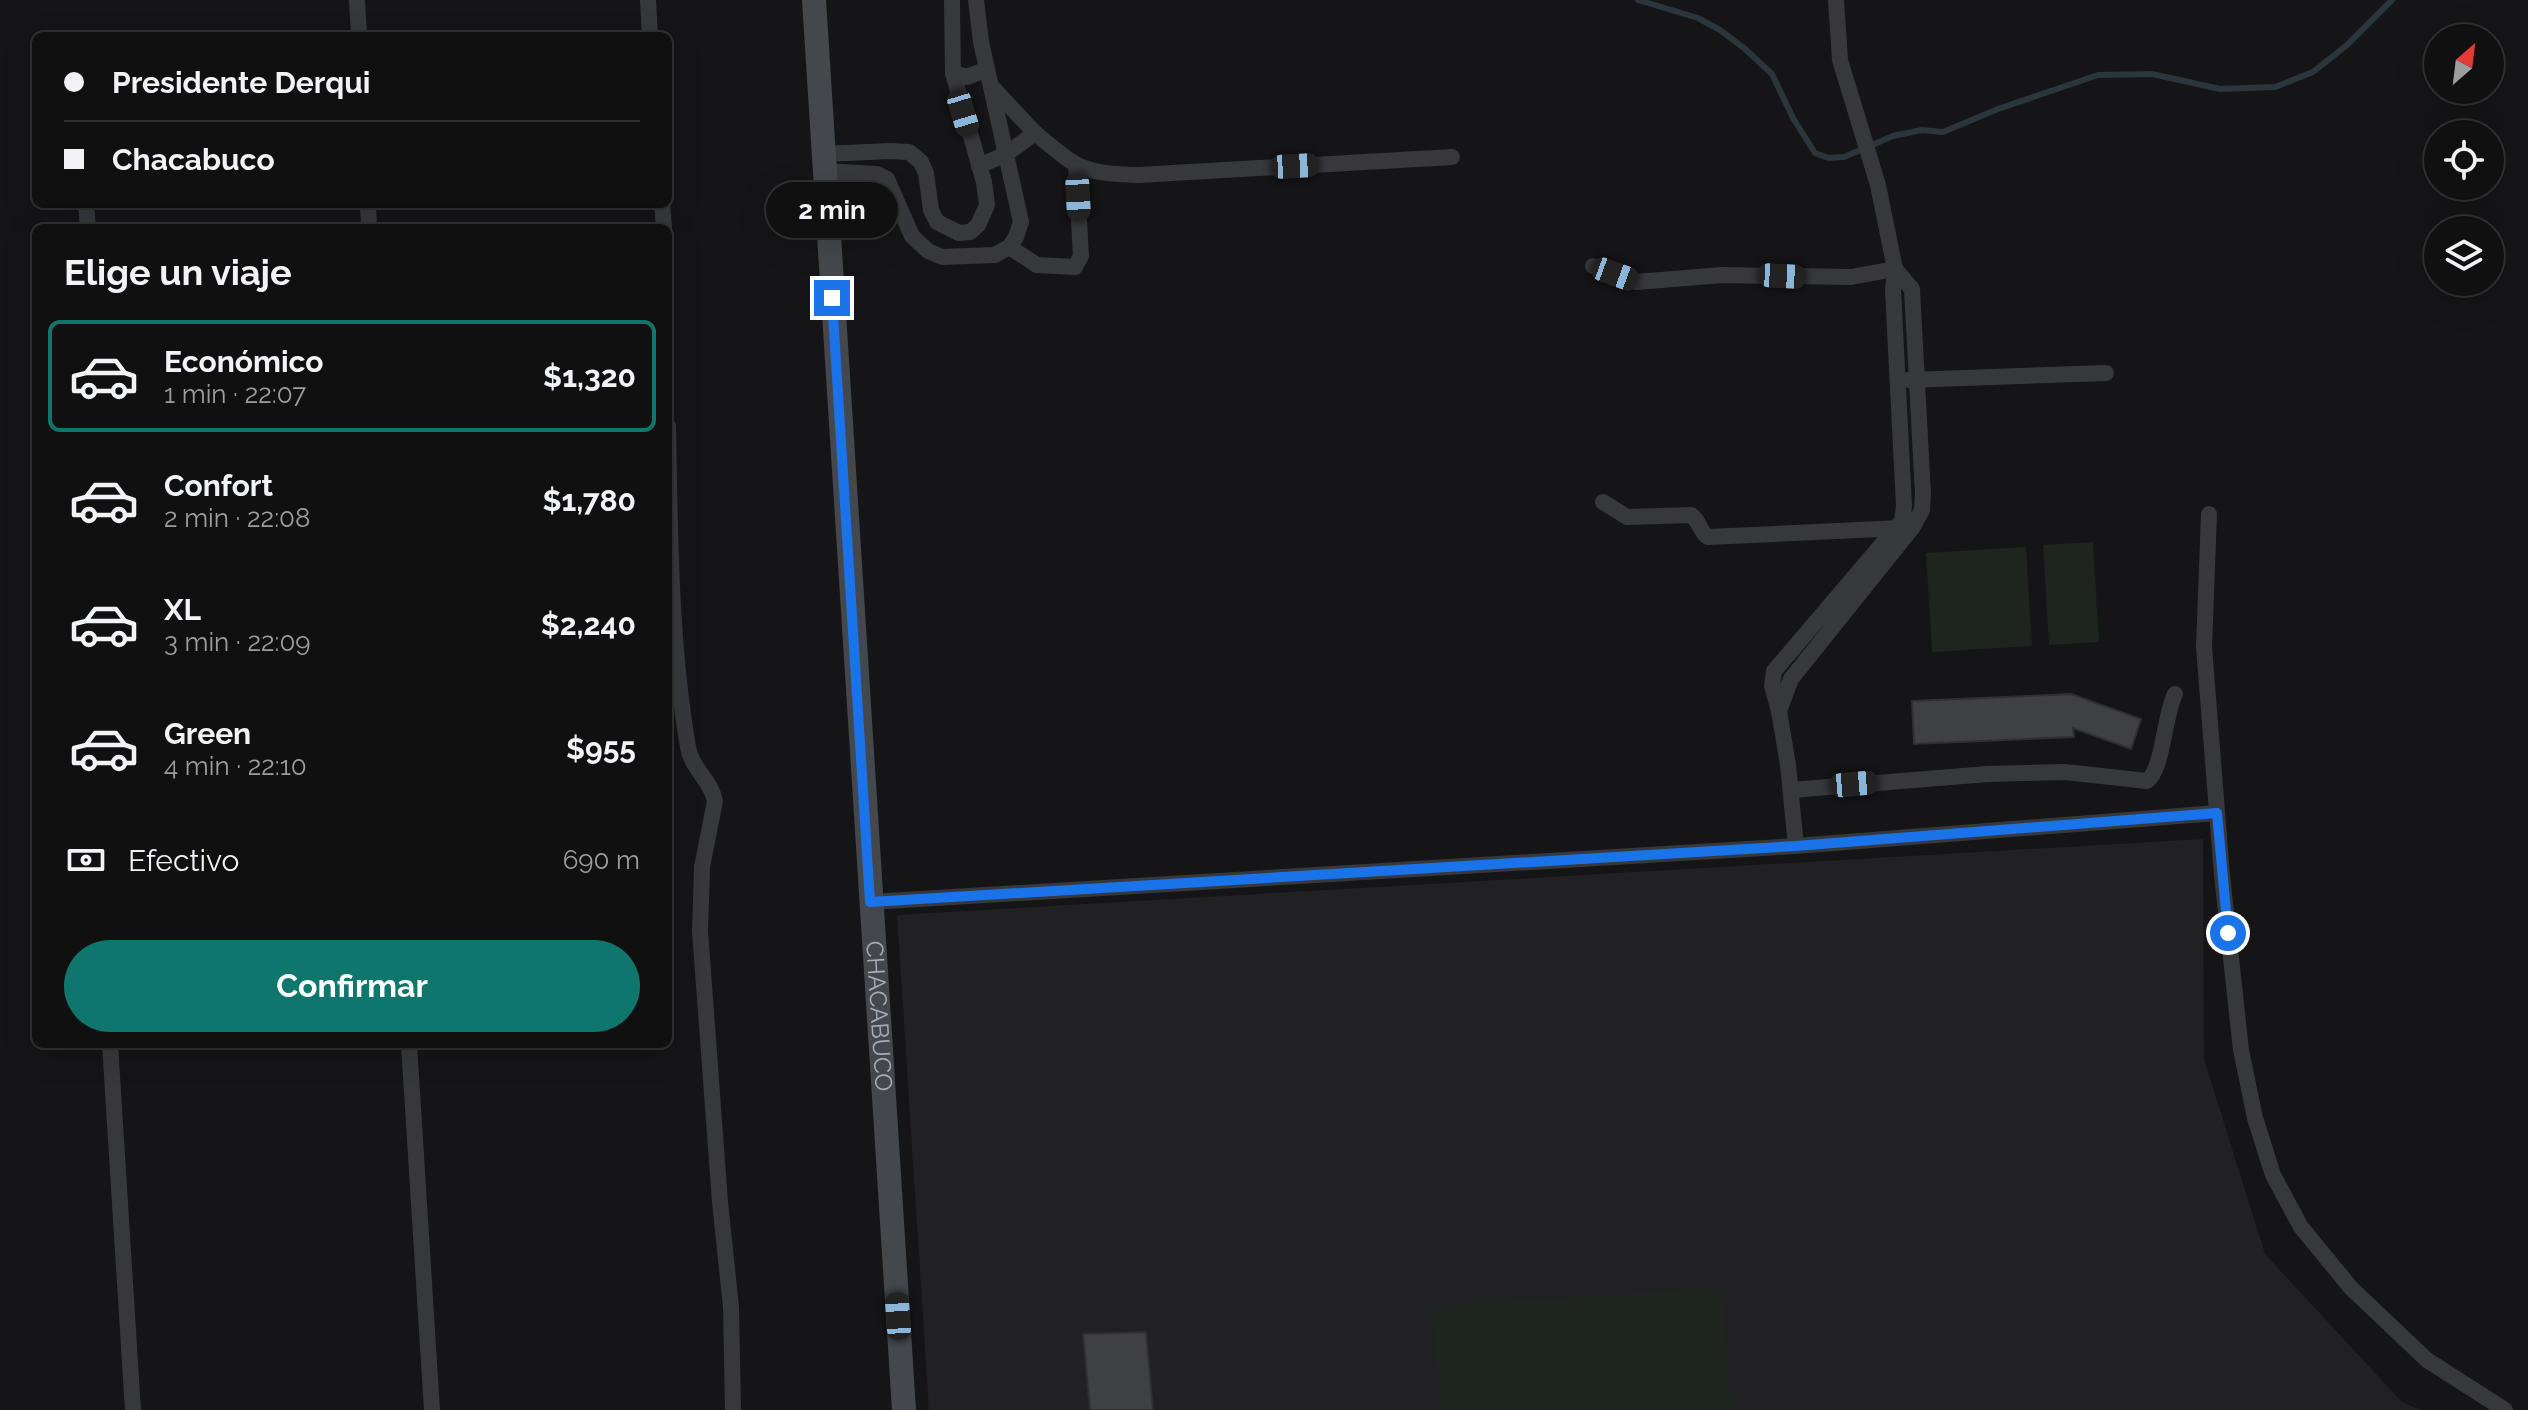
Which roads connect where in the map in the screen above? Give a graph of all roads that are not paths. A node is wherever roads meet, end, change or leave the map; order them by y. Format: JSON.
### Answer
{"nodes":[{"id":1,"x":357,"y":0,"type":"edge"},
{"id":2,"x":648,"y":0,"type":"edge"},
{"id":3,"x":814,"y":0,"type":"edge"},
{"id":4,"x":952,"y":0,"type":"edge"},
{"id":5,"x":976,"y":0,"type":"edge"},
{"id":6,"x":1836,"y":0,"type":"edge"},
{"id":7,"x":359,"y":32,"type":"edge"},
{"id":8,"x":650,"y":32,"type":"edge"},
{"id":9,"x":981,"y":42,"type":"junction"},
{"id":10,"x":951,"y":44,"type":"junction"},
{"id":11,"x":987,"y":69,"type":"junction"},
{"id":12,"x":953,"y":73,"type":"junction"},
{"id":13,"x":992,"y":87,"type":"junction"},
{"id":14,"x":1035,"y":133,"type":"junction"},
{"id":15,"x":1006,"y":154,"type":"junction"},
{"id":16,"x":1452,"y":157,"type":"dead end"},
{"id":17,"x":824,"y":163,"type":"junction"},
{"id":18,"x":979,"y":166,"type":"junction"},
{"id":19,"x":1076,"y":167,"type":"junction"},
{"id":20,"x":1009,"y":247,"type":"junction"},
{"id":21,"x":1593,"y":266,"type":"dead end"},
{"id":22,"x":1895,"y":269,"type":"junction"},
{"id":23,"x":2106,"y":373,"type":"dead end"},
{"id":24,"x":1917,"y":379,"type":"junction"},
{"id":25,"x":1897,"y":380,"type":"junction"},
{"id":26,"x":1603,"y":502,"type":"dead end"},
{"id":27,"x":2209,"y":514,"type":"dead end"},
{"id":28,"x":1904,"y":528,"type":"junction"},
{"id":29,"x":672,"y":626,"type":"edge"},
{"id":30,"x":2175,"y":694,"type":"dead end"},
{"id":31,"x":1791,"y":790,"type":"junction"},
{"id":32,"x":2217,"y":813,"type":"junction"},
{"id":33,"x":1796,"y":846,"type":"junction"},
{"id":34,"x":870,"y":902,"type":"junction"},
{"id":35,"x":110,"y":1048,"type":"edge"},
{"id":36,"x":409,"y":1048,"type":"edge"},
{"id":37,"x":133,"y":1410,"type":"edge"},
{"id":38,"x":432,"y":1410,"type":"edge"},
{"id":39,"x":733,"y":1410,"type":"edge"},
{"id":40,"x":904,"y":1410,"type":"edge"},
{"id":41,"x":2505,"y":1410,"type":"edge"}],
"edges":[{"from":1,"to":7,"type":"street"},
{"from":2,"to":8,"type":"street"},
{"from":3,"to":17,"type":"street","name":"CHACABUCO"},
{"from":4,"to":10,"type":"street"},
{"from":5,"to":9,"type":"street"},
{"from":6,"to":22,"type":"street"},
{"from":9,"to":10,"type":"street"},
{"from":9,"to":11,"type":"street"},
{"from":10,"to":12,"type":"street"},
{"from":11,"to":12,"type":"street"},
{"from":11,"to":13,"type":"street"},
{"from":12,"to":18,"type":"street"},
{"from":13,"to":14,"type":"street"},
{"from":13,"to":15,"type":"street"},
{"from":14,"to":15,"type":"street"},
{"from":14,"to":19,"type":"street"},
{"from":15,"to":18,"type":"street"},
{"from":15,"to":20,"type":"street"},
{"from":16,"to":19,"type":"street"},
{"from":17,"to":18,"type":"street"},
{"from":17,"to":20,"type":"street"},
{"from":17,"to":34,"type":"street","name":"CHACABUCO"},
{"from":19,"to":20,"type":"street"},
{"from":21,"to":22,"type":"street"},
{"from":22,"to":24,"type":"street"},
{"from":22,"to":25,"type":"street"},
{"from":23,"to":24,"type":"street"},
{"from":24,"to":25,"type":"street"},
{"from":24,"to":28,"type":"street"},
{"from":25,"to":28,"type":"street"},
{"from":26,"to":28,"type":"street"},
{"from":27,"to":32,"type":"street"},
{"from":28,"to":31,"type":"street"},
{"from":29,"to":39,"type":"street"},
{"from":30,"to":31,"type":"street"},
{"from":31,"to":33,"type":"street"},
{"from":32,"to":33,"type":"street"},
{"from":32,"to":41,"type":"street"},
{"from":33,"to":34,"type":"street"},
{"from":34,"to":40,"type":"street","name":"CHACABUCO"},
{"from":35,"to":37,"type":"street"},
{"from":36,"to":38,"type":"street"}]}
